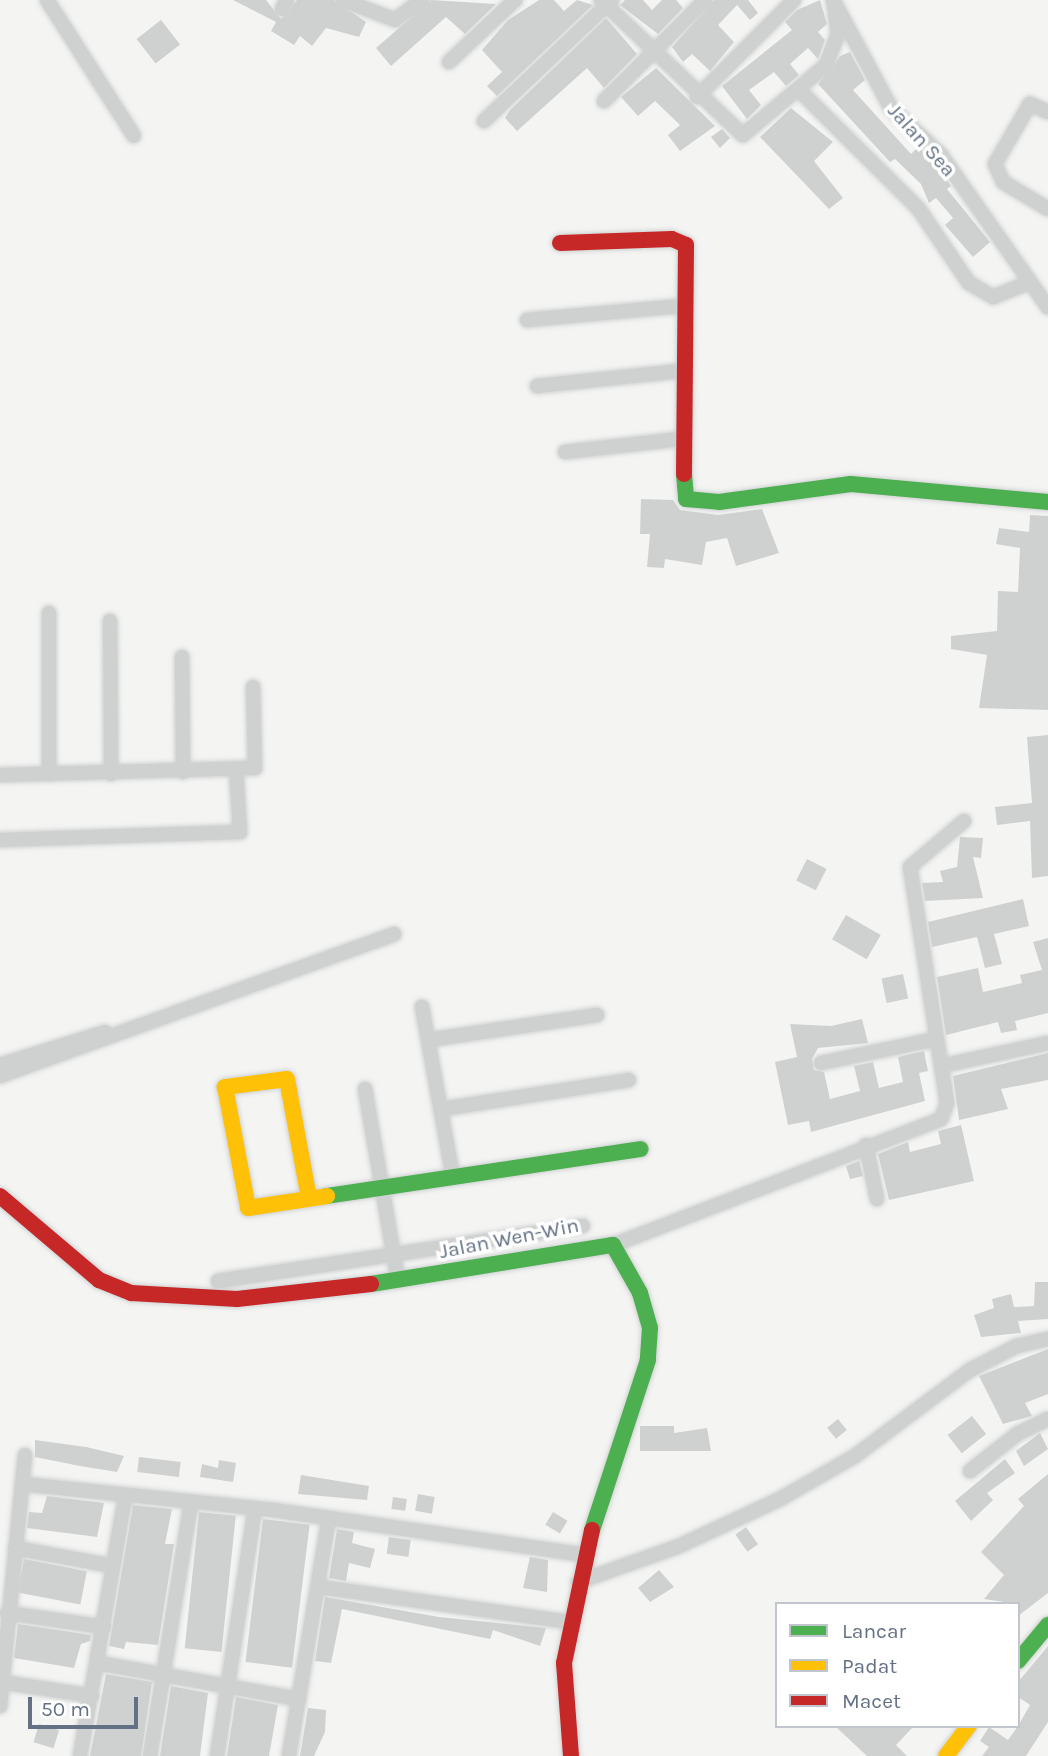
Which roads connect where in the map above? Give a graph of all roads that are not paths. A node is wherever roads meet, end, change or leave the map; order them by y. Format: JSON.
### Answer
{"nodes":[{"id":1,"x":47,"y":0,"type":"edge"},
{"id":2,"x":343,"y":0,"type":"edge"},
{"id":3,"x":422,"y":0,"type":"edge"},
{"id":4,"x":514,"y":0,"type":"edge"},
{"id":5,"x":705,"y":0,"type":"edge"},
{"id":6,"x":794,"y":0,"type":"edge"},
{"id":7,"x":833,"y":0,"type":"edge"},
{"id":8,"x":606,"y":2,"type":"edge"},
{"id":9,"x":653,"y":53,"type":"junction"},
{"id":10,"x":449,"y":62,"type":"dead end"},
{"id":11,"x":798,"y":89,"type":"junction"},
{"id":12,"x":696,"y":97,"type":"junction"},
{"id":13,"x":604,"y":101,"type":"dead end"},
{"id":14,"x":1048,"y":112,"type":"edge"},
{"id":15,"x":484,"y":121,"type":"dead end"},
{"id":16,"x":134,"y":136,"type":"dead end"},
{"id":17,"x":1048,"y":209,"type":"edge"},
{"id":18,"x":560,"y":243,"type":"dead end"},
{"id":19,"x":1027,"y":284,"type":"junction"},
{"id":20,"x":682,"y":306,"type":"junction"},
{"id":21,"x":1048,"y":307,"type":"edge"},
{"id":22,"x":527,"y":320,"type":"dead end"},
{"id":23,"x":680,"y":372,"type":"junction"},
{"id":24,"x":537,"y":386,"type":"dead end"},
{"id":25,"x":680,"y":439,"type":"junction"},
{"id":26,"x":565,"y":452,"type":"dead end"},
{"id":27,"x":1048,"y":502,"type":"edge"},
{"id":28,"x":49,"y":613,"type":"dead end"},
{"id":29,"x":110,"y":621,"type":"dead end"},
{"id":30,"x":183,"y":657,"type":"dead end"},
{"id":31,"x":253,"y":687,"type":"dead end"},
{"id":32,"x":236,"y":769,"type":"junction"},
{"id":33,"x":183,"y":772,"type":"junction"},
{"id":34,"x":49,"y":774,"type":"junction"},
{"id":35,"x":111,"y":774,"type":"junction"},
{"id":36,"x":0,"y":775,"type":"edge"},
{"id":37,"x":964,"y":821,"type":"dead end"},
{"id":38,"x":0,"y":840,"type":"edge"},
{"id":39,"x":394,"y":934,"type":"dead end"},
{"id":40,"x":422,"y":1007,"type":"dead end"},
{"id":41,"x":597,"y":1014,"type":"dead end"},
{"id":42,"x":120,"y":1029,"type":"junction"},
{"id":43,"x":936,"y":1039,"type":"junction"},
{"id":44,"x":428,"y":1040,"type":"junction"},
{"id":45,"x":1048,"y":1043,"type":"edge"},
{"id":46,"x":821,"y":1063,"type":"dead end"},
{"id":47,"x":0,"y":1065,"type":"edge"},
{"id":48,"x":941,"y":1066,"type":"junction"},
{"id":49,"x":0,"y":1076,"type":"edge"},
{"id":50,"x":629,"y":1080,"type":"dead end"},
{"id":51,"x":365,"y":1089,"type":"dead end"},
{"id":52,"x":442,"y":1109,"type":"junction"},
{"id":53,"x":866,"y":1145,"type":"junction"},
{"id":54,"x":641,"y":1149,"type":"dead end"},
{"id":55,"x":453,"y":1177,"type":"junction"},
{"id":56,"x":385,"y":1188,"type":"junction"},
{"id":57,"x":0,"y":1196,"type":"edge"},
{"id":58,"x":309,"y":1198,"type":"junction"},
{"id":59,"x":877,"y":1199,"type":"dead end"},
{"id":60,"x":583,"y":1226,"type":"dead end"},
{"id":61,"x":613,"y":1245,"type":"junction"},
{"id":62,"x":395,"y":1255,"type":"junction"},
{"id":63,"x":398,"y":1280,"type":"junction"},
{"id":64,"x":218,"y":1281,"type":"dead end"},
{"id":65,"x":1048,"y":1339,"type":"edge"},
{"id":66,"x":1048,"y":1419,"type":"edge"},
{"id":67,"x":25,"y":1455,"type":"dead end"},
{"id":68,"x":970,"y":1471,"type":"dead end"},
{"id":69,"x":22,"y":1484,"type":"junction"},
{"id":70,"x":125,"y":1497,"type":"junction"},
{"id":71,"x":191,"y":1502,"type":"junction"},
{"id":72,"x":255,"y":1509,"type":"junction"},
{"id":73,"x":329,"y":1518,"type":"junction"},
{"id":74,"x":15,"y":1548,"type":"junction"},
{"id":75,"x":584,"y":1556,"type":"junction"},
{"id":76,"x":113,"y":1566,"type":"junction"},
{"id":77,"x":578,"y":1582,"type":"junction"},
{"id":78,"x":320,"y":1587,"type":"junction"},
{"id":79,"x":7,"y":1613,"type":"junction"},
{"id":80,"x":569,"y":1622,"type":"junction"},
{"id":81,"x":1048,"y":1625,"type":"edge"},
{"id":82,"x":104,"y":1627,"type":"junction"},
{"id":83,"x":1020,"y":1659,"type":"edge"},
{"id":84,"x":98,"y":1663,"type":"junction"},
{"id":85,"x":165,"y":1674,"type":"junction"},
{"id":86,"x":1,"y":1682,"type":"edge"},
{"id":87,"x":231,"y":1683,"type":"junction"},
{"id":88,"x":92,"y":1696,"type":"junction"},
{"id":89,"x":299,"y":1699,"type":"junction"},
{"id":90,"x":0,"y":1706,"type":"edge"},
{"id":91,"x":967,"y":1728,"type":"edge"},
{"id":92,"x":80,"y":1756,"type":"edge"},
{"id":93,"x":150,"y":1756,"type":"edge"},
{"id":94,"x":217,"y":1756,"type":"edge"},
{"id":95,"x":289,"y":1756,"type":"edge"},
{"id":96,"x":571,"y":1756,"type":"edge"},
{"id":97,"x":946,"y":1756,"type":"edge"}],
"edges":[{"from":1,"to":16,"type":"street"},
{"from":2,"to":3,"type":"street"},
{"from":4,"to":10,"type":"street"},
{"from":5,"to":9,"type":"street"},
{"from":6,"to":12,"type":"street"},
{"from":7,"to":11,"type":"street"},
{"from":7,"to":19,"type":"street","name":"Jalan Sea"},
{"from":8,"to":9,"type":"street"},
{"from":8,"to":15,"type":"street"},
{"from":9,"to":12,"type":"street"},
{"from":9,"to":13,"type":"street"},
{"from":11,"to":12,"type":"street"},
{"from":11,"to":19,"type":"street"},
{"from":14,"to":17,"type":"street"},
{"from":18,"to":20,"type":"street"},
{"from":19,"to":21,"type":"street","name":"Jalan Sea"},
{"from":20,"to":22,"type":"street"},
{"from":20,"to":23,"type":"street"},
{"from":23,"to":24,"type":"street"},
{"from":23,"to":25,"type":"street"},
{"from":25,"to":26,"type":"street"},
{"from":25,"to":27,"type":"street"},
{"from":28,"to":34,"type":"street"},
{"from":29,"to":35,"type":"street"},
{"from":30,"to":33,"type":"street"},
{"from":31,"to":32,"type":"street"},
{"from":32,"to":33,"type":"street"},
{"from":32,"to":38,"type":"street"},
{"from":33,"to":35,"type":"street"},
{"from":34,"to":35,"type":"street"},
{"from":34,"to":36,"type":"street"},
{"from":37,"to":43,"type":"street"},
{"from":39,"to":42,"type":"street"},
{"from":40,"to":44,"type":"street"},
{"from":41,"to":44,"type":"street"},
{"from":42,"to":47,"type":"street"},
{"from":42,"to":49,"type":"street"},
{"from":43,"to":46,"type":"street"},
{"from":43,"to":48,"type":"street"},
{"from":44,"to":52,"type":"street"},
{"from":45,"to":48,"type":"street"},
{"from":48,"to":53,"type":"street"},
{"from":50,"to":52,"type":"street"},
{"from":51,"to":56,"type":"street"},
{"from":52,"to":55,"type":"street"},
{"from":53,"to":59,"type":"street"},
{"from":53,"to":61,"type":"street"},
{"from":54,"to":55,"type":"street"},
{"from":55,"to":56,"type":"street"},
{"from":56,"to":58,"type":"street"},
{"from":56,"to":62,"type":"street"},
{"from":57,"to":63,"type":"street","name":"Jalan Wen-Win"},
{"from":58,"to":58,"type":"street"},
{"from":60,"to":62,"type":"street"},
{"from":61,"to":63,"type":"street","name":"Jalan Wen-Win"},
{"from":61,"to":75,"type":"street"},
{"from":62,"to":63,"type":"street"},
{"from":62,"to":64,"type":"street"},
{"from":65,"to":77,"type":"street"},
{"from":66,"to":68,"type":"street"},
{"from":67,"to":69,"type":"street"},
{"from":69,"to":70,"type":"street"},
{"from":69,"to":74,"type":"street"},
{"from":70,"to":71,"type":"street"},
{"from":70,"to":76,"type":"street"},
{"from":71,"to":72,"type":"street"},
{"from":71,"to":85,"type":"street"},
{"from":72,"to":73,"type":"street"},
{"from":72,"to":87,"type":"street"},
{"from":73,"to":75,"type":"street"},
{"from":73,"to":78,"type":"street"},
{"from":74,"to":76,"type":"street"},
{"from":74,"to":79,"type":"street"},
{"from":75,"to":77,"type":"street"},
{"from":76,"to":82,"type":"street"},
{"from":77,"to":80,"type":"street"},
{"from":78,"to":80,"type":"street"},
{"from":78,"to":89,"type":"street"},
{"from":79,"to":82,"type":"street"},
{"from":79,"to":86,"type":"street"},
{"from":80,"to":96,"type":"street"},
{"from":81,"to":83,"type":"street"},
{"from":82,"to":84,"type":"street"},
{"from":84,"to":85,"type":"street"},
{"from":84,"to":88,"type":"street"},
{"from":85,"to":87,"type":"street"},
{"from":85,"to":93,"type":"street"},
{"from":86,"to":88,"type":"street"},
{"from":86,"to":90,"type":"street"},
{"from":87,"to":89,"type":"street"},
{"from":87,"to":94,"type":"street"},
{"from":88,"to":92,"type":"street"},
{"from":89,"to":95,"type":"street"},
{"from":91,"to":97,"type":"street"}]}
